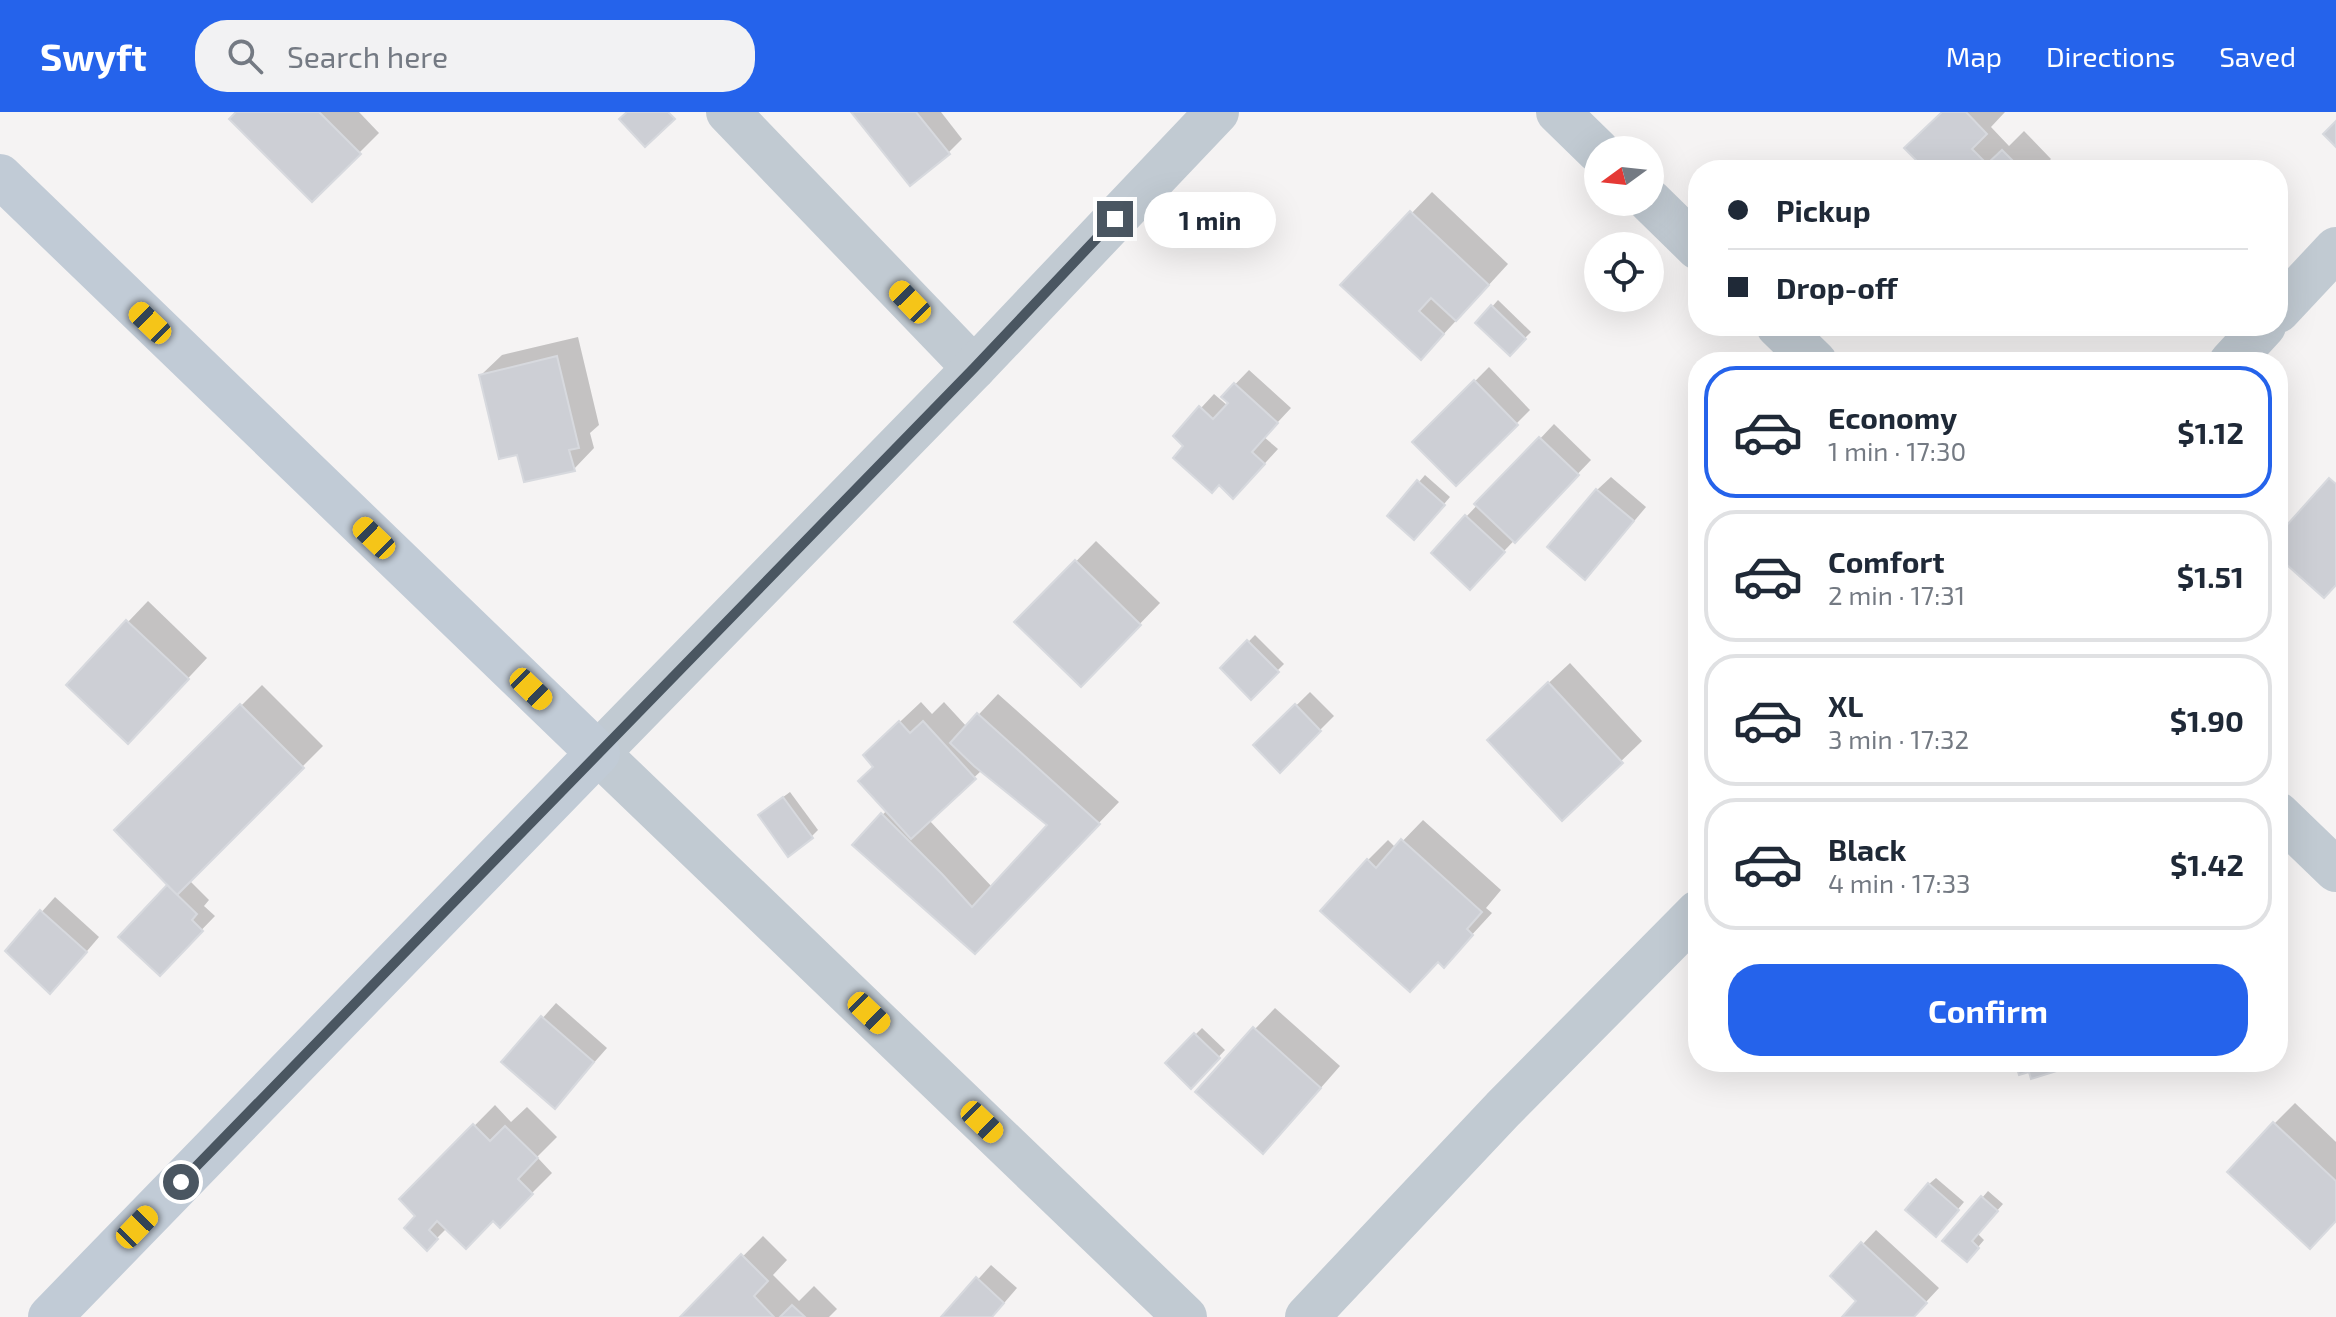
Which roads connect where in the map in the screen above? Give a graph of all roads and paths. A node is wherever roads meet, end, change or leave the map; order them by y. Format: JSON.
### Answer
{"nodes":[{"id":1,"x":728,"y":112,"type":"edge"},
{"id":2,"x":1217,"y":112,"type":"edge"},
{"id":3,"x":1558,"y":112,"type":"edge"},
{"id":4,"x":1584,"y":137,"type":"edge"},
{"id":5,"x":0,"y":176,"type":"edge"},
{"id":6,"x":1664,"y":215,"type":"edge"},
{"id":7,"x":1688,"y":238,"type":"edge"},
{"id":8,"x":2336,"y":249,"type":"edge"},
{"id":9,"x":2288,"y":300,"type":"edge"},
{"id":10,"x":1788,"y":336,"type":"edge"},
{"id":11,"x":2255,"y":336,"type":"edge"},
{"id":12,"x":1805,"y":352,"type":"edge"},
{"id":13,"x":2240,"y":352,"type":"edge"},
{"id":14,"x":974,"y":368,"type":"junction"},
{"id":15,"x":598,"y":753,"type":"junction"},
{"id":16,"x":2288,"y":824,"type":"edge"},
{"id":17,"x":2336,"y":870,"type":"edge"},
{"id":18,"x":1688,"y":922,"type":"edge"},
{"id":19,"x":50,"y":1317,"type":"edge"},
{"id":20,"x":1185,"y":1317,"type":"edge"},
{"id":21,"x":1307,"y":1317,"type":"edge"}],
"edges":[{"from":1,"to":14,"type":"street"},
{"from":2,"to":14,"type":"street"},
{"from":3,"to":4,"type":"street"},
{"from":5,"to":15,"type":"street"},
{"from":6,"to":7,"type":"street"},
{"from":8,"to":9,"type":"street"},
{"from":10,"to":12,"type":"street"},
{"from":11,"to":13,"type":"street"},
{"from":14,"to":15,"type":"street"},
{"from":15,"to":19,"type":"street"},
{"from":15,"to":20,"type":"street"},
{"from":16,"to":17,"type":"street"},
{"from":18,"to":21,"type":"street"}]}
